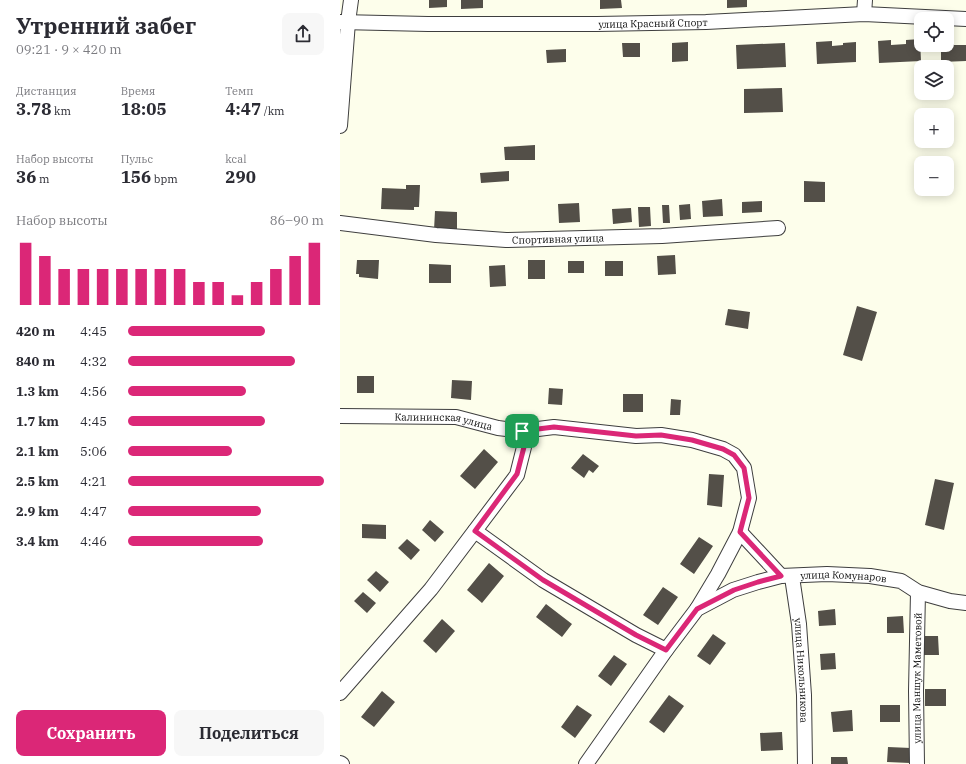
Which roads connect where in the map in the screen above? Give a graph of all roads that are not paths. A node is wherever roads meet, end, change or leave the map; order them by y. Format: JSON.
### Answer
{"nodes":[{"id":1,"x":351,"y":0,"type":"edge"},
{"id":2,"x":865,"y":0,"type":"edge"},
{"id":3,"x":864,"y":14,"type":"junction"},
{"id":4,"x":966,"y":19,"type":"edge"},
{"id":5,"x":344,"y":22,"type":"edge"},
{"id":6,"x":340,"y":126,"type":"edge"},
{"id":7,"x":340,"y":223,"type":"edge"},
{"id":8,"x":778,"y":228,"type":"dead end"},
{"id":9,"x":340,"y":416,"type":"edge"},
{"id":10,"x":522,"y":431,"type":"junction"},
{"id":11,"x":475,"y":531,"type":"junction"},
{"id":12,"x":740,"y":532,"type":"junction"},
{"id":13,"x":786,"y":577,"type":"junction"},
{"id":14,"x":918,"y":592,"type":"junction"},
{"id":15,"x":966,"y":603,"type":"edge"},
{"id":16,"x":697,"y":609,"type":"junction"},
{"id":17,"x":666,"y":650,"type":"junction"},
{"id":18,"x":340,"y":693,"type":"edge"},
{"id":19,"x":586,"y":764,"type":"edge"},
{"id":20,"x":805,"y":764,"type":"edge"},
{"id":21,"x":917,"y":764,"type":"edge"}],
"edges":[{"from":1,"to":5,"type":"street"},
{"from":2,"to":3,"type":"street"},
{"from":3,"to":4,"type":"street","name":"улица Красный Спорт"},
{"from":3,"to":5,"type":"street","name":"улица Красный Спорт"},
{"from":5,"to":6,"type":"street"},
{"from":7,"to":8,"type":"street","name":"Спортивная улица"},
{"from":9,"to":10,"type":"street","name":"Калининская улица"},
{"from":10,"to":11,"type":"street"},
{"from":10,"to":12,"type":"street","name":"Калининская улица"},
{"from":11,"to":17,"type":"street"},
{"from":11,"to":18,"type":"street"},
{"from":12,"to":13,"type":"street"},
{"from":12,"to":16,"type":"street"},
{"from":13,"to":14,"type":"street","name":"улица Комунаров"},
{"from":13,"to":16,"type":"street","name":"улица Комунаров"},
{"from":13,"to":20,"type":"street","name":"улица Никольникова"},
{"from":14,"to":15,"type":"street","name":"улица Комунаров"},
{"from":14,"to":21,"type":"street","name":"улица Маншук Маметовой"},
{"from":16,"to":17,"type":"street","name":"улица Комунаров"},
{"from":17,"to":19,"type":"street","name":"улица Комунаров"}]}
